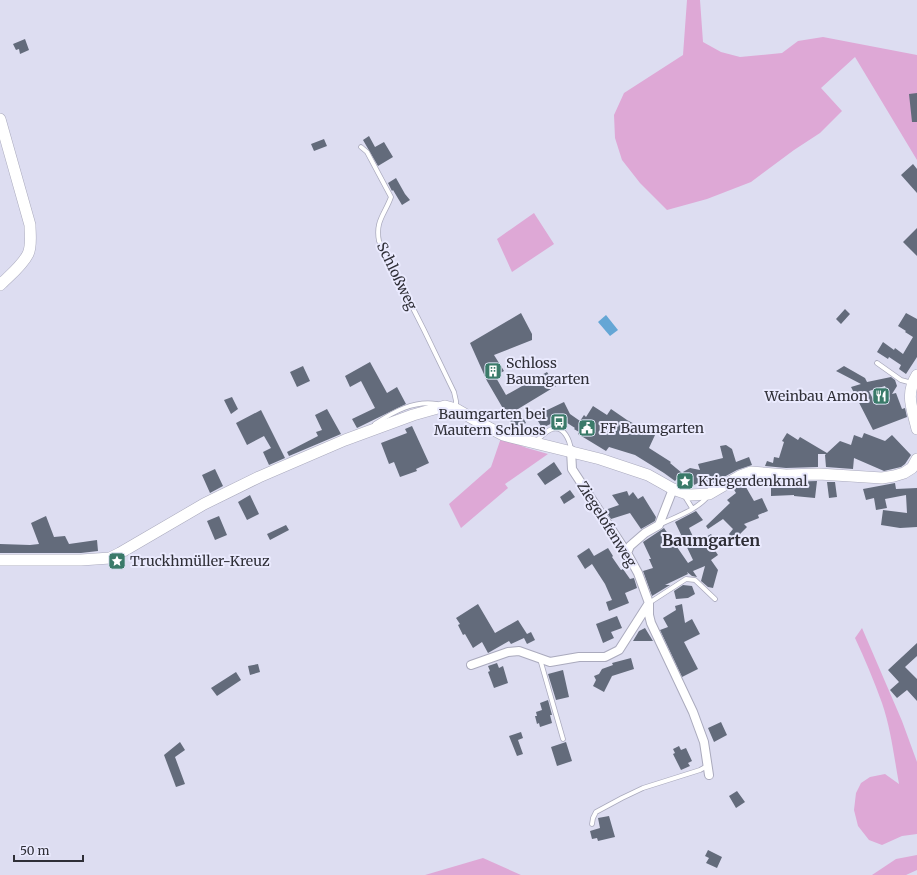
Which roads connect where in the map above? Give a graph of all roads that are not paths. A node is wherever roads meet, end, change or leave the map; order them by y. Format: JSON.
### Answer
{"nodes":[{"id":1,"x":0,"y":119,"type":"edge"},
{"id":2,"x":361,"y":147,"type":"dead end"},
{"id":3,"x":0,"y":285,"type":"edge"},
{"id":4,"x":877,"y":363,"type":"dead end"},
{"id":5,"x":915,"y":379,"type":"edge"},
{"id":6,"x":450,"y":407,"type":"junction"},
{"id":7,"x":917,"y":429,"type":"edge"},
{"id":8,"x":535,"y":442,"type":"junction"},
{"id":9,"x":571,"y":450,"type":"junction"},
{"id":10,"x":915,"y":467,"type":"edge"},
{"id":11,"x":678,"y":490,"type":"junction"},
{"id":12,"x":709,"y":494,"type":"junction"},
{"id":13,"x":692,"y":508,"type":"junction"},
{"id":14,"x":659,"y":525,"type":"junction"},
{"id":15,"x":627,"y":554,"type":"junction"},
{"id":16,"x":0,"y":560,"type":"edge"},
{"id":17,"x":715,"y":599,"type":"dead end"},
{"id":18,"x":649,"y":603,"type":"junction"},
{"id":19,"x":540,"y":659,"type":"junction"},
{"id":20,"x":472,"y":665,"type":"dead end"},
{"id":21,"x":563,"y":739,"type":"dead end"},
{"id":22,"x":708,"y":765,"type":"junction"},
{"id":23,"x":709,"y":775,"type":"dead end"},
{"id":24,"x":592,"y":824,"type":"dead end"}],
"edges":[{"from":1,"to":3,"type":"street"},
{"from":2,"to":6,"type":"lane","name":"Schloßweg"},
{"from":4,"to":5,"type":"lane"},
{"from":5,"to":7,"type":"street"},
{"from":6,"to":8,"type":"street"},
{"from":6,"to":16,"type":"street"},
{"from":8,"to":9,"type":"street"},
{"from":8,"to":9,"type":"lane"},
{"from":9,"to":11,"type":"street"},
{"from":9,"to":15,"type":"street","name":"Ziegelofenweg"},
{"from":10,"to":12,"type":"street"},
{"from":11,"to":12,"type":"street"},
{"from":11,"to":13,"type":"lane"},
{"from":11,"to":14,"type":"street"},
{"from":12,"to":13,"type":"lane"},
{"from":13,"to":14,"type":"lane"},
{"from":14,"to":15,"type":"street"},
{"from":15,"to":18,"type":"street","name":"Ziegelofenweg"},
{"from":17,"to":18,"type":"lane"},
{"from":18,"to":19,"type":"street"},
{"from":18,"to":22,"type":"street","name":"Ziegelofenweg"},
{"from":19,"to":20,"type":"street"},
{"from":19,"to":21,"type":"lane"},
{"from":22,"to":23,"type":"street","name":"Ziegelofenweg"},
{"from":22,"to":24,"type":"lane"}]}
